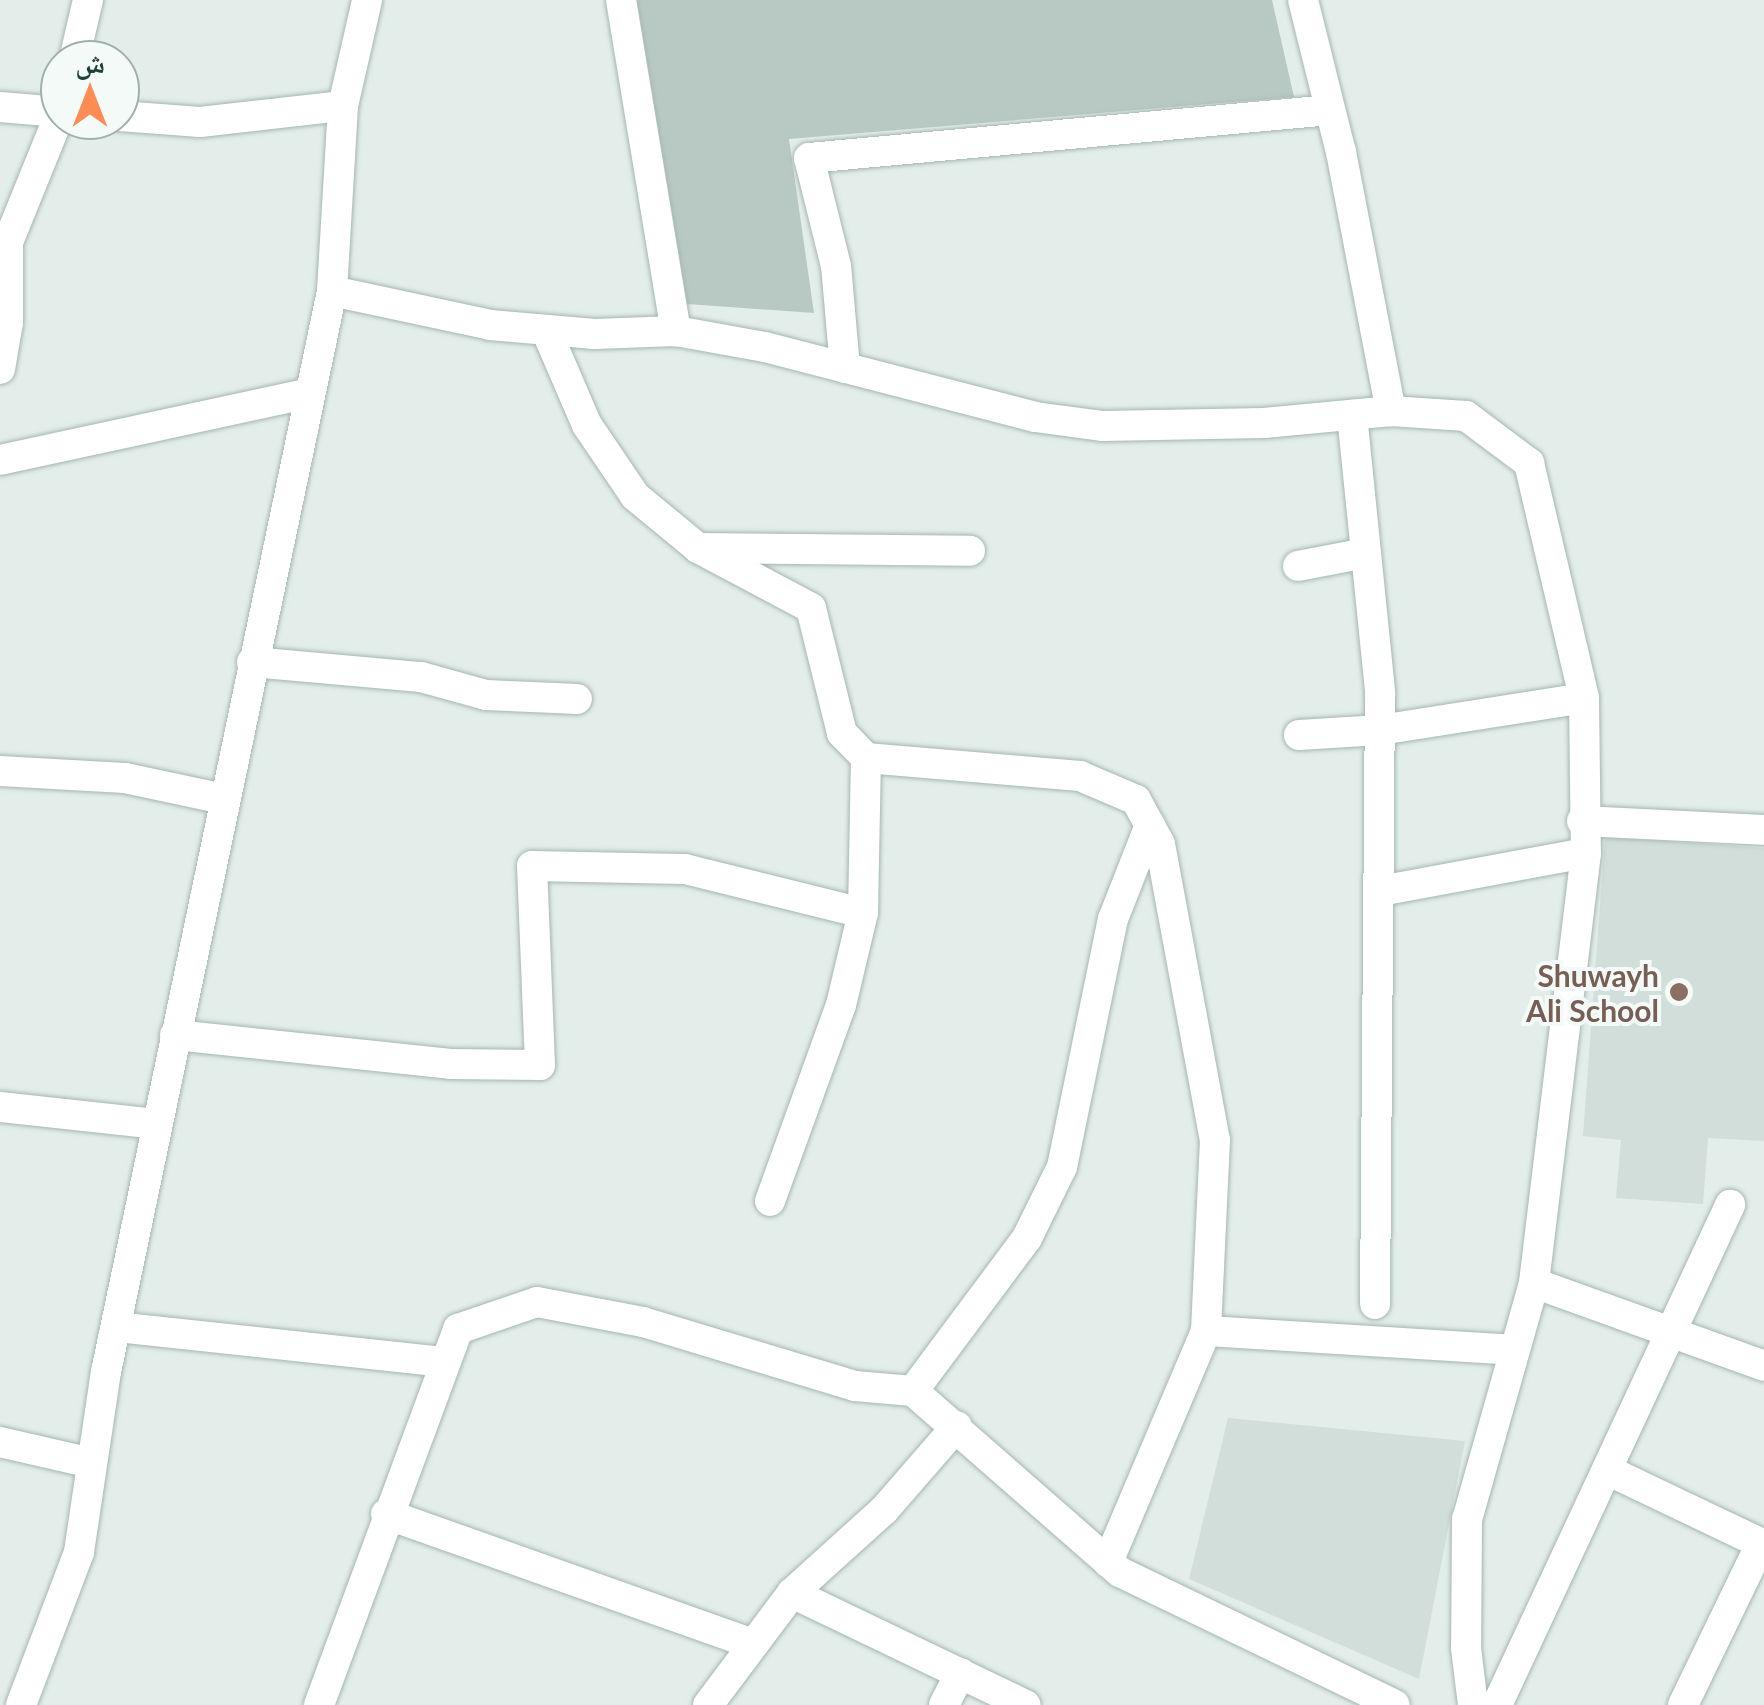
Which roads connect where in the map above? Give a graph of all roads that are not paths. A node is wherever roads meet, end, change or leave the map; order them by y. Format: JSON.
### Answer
{"nodes":[{"id":1,"x":88,"y":0,"type":"edge"},
{"id":2,"x":367,"y":0,"type":"edge"},
{"id":3,"x":620,"y":0,"type":"edge"},
{"id":4,"x":1303,"y":0,"type":"edge"},
{"id":5,"x":79,"y":40,"type":"edge"},
{"id":6,"x":342,"y":106,"type":"junction"},
{"id":7,"x":0,"y":107,"type":"edge"},
{"id":8,"x":1330,"y":110,"type":"junction"},
{"id":9,"x":40,"y":111,"type":"edge"},
{"id":10,"x":140,"y":118,"type":"edge"},
{"id":11,"x":49,"y":140,"type":"edge"},
{"id":12,"x":332,"y":291,"type":"junction"},
{"id":13,"x":4,"y":322,"type":"edge"},
{"id":14,"x":546,"y":330,"type":"junction"},
{"id":15,"x":676,"y":331,"type":"junction"},
{"id":16,"x":845,"y":368,"type":"junction"},
{"id":17,"x":0,"y":369,"type":"edge"},
{"id":18,"x":310,"y":394,"type":"junction"},
{"id":19,"x":1391,"y":411,"type":"junction"},
{"id":20,"x":1352,"y":415,"type":"junction"},
{"id":21,"x":0,"y":460,"type":"edge"},
{"id":22,"x":698,"y":548,"type":"junction"},
{"id":23,"x":970,"y":551,"type":"dead end"},
{"id":24,"x":1366,"y":553,"type":"junction"},
{"id":25,"x":1298,"y":566,"type":"dead end"},
{"id":26,"x":252,"y":662,"type":"junction"},
{"id":27,"x":1584,"y":698,"type":"junction"},
{"id":28,"x":577,"y":699,"type":"dead end"},
{"id":29,"x":1380,"y":730,"type":"junction"},
{"id":30,"x":1300,"y":734,"type":"dead end"},
{"id":31,"x":866,"y":758,"type":"junction"},
{"id":32,"x":0,"y":771,"type":"edge"},
{"id":33,"x":224,"y":799,"type":"junction"},
{"id":34,"x":1582,"y":821,"type":"junction"},
{"id":35,"x":1150,"y":825,"type":"junction"},
{"id":36,"x":1764,"y":830,"type":"edge"},
{"id":37,"x":1586,"y":852,"type":"junction"},
{"id":38,"x":1380,"y":891,"type":"junction"},
{"id":39,"x":863,"y":913,"type":"junction"},
{"id":40,"x":176,"y":1035,"type":"junction"},
{"id":41,"x":0,"y":1107,"type":"edge"},
{"id":42,"x":157,"y":1124,"type":"junction"},
{"id":43,"x":770,"y":1201,"type":"dead end"},
{"id":44,"x":1730,"y":1205,"type":"dead end"},
{"id":45,"x":1534,"y":1283,"type":"junction"},
{"id":46,"x":1375,"y":1304,"type":"dead end"},
{"id":47,"x":116,"y":1327,"type":"junction"},
{"id":48,"x":1672,"y":1329,"type":"junction"},
{"id":49,"x":1206,"y":1330,"type":"junction"},
{"id":50,"x":1513,"y":1350,"type":"junction"},
{"id":51,"x":442,"y":1362,"type":"junction"},
{"id":52,"x":1764,"y":1366,"type":"edge"},
{"id":53,"x":913,"y":1390,"type":"junction"},
{"id":54,"x":957,"y":1426,"type":"junction"},
{"id":55,"x":0,"y":1442,"type":"edge"},
{"id":56,"x":92,"y":1463,"type":"junction"},
{"id":57,"x":1606,"y":1470,"type":"junction"},
{"id":58,"x":386,"y":1514,"type":"junction"},
{"id":59,"x":1762,"y":1544,"type":"edge"},
{"id":60,"x":1108,"y":1562,"type":"junction"},
{"id":61,"x":792,"y":1593,"type":"junction"},
{"id":62,"x":750,"y":1643,"type":"junction"},
{"id":63,"x":960,"y":1673,"type":"junction"},
{"id":64,"x":21,"y":1705,"type":"edge"},
{"id":65,"x":319,"y":1705,"type":"edge"},
{"id":66,"x":708,"y":1705,"type":"edge"},
{"id":67,"x":944,"y":1705,"type":"edge"},
{"id":68,"x":1026,"y":1705,"type":"edge"},
{"id":69,"x":1395,"y":1705,"type":"edge"},
{"id":70,"x":1473,"y":1705,"type":"edge"},
{"id":71,"x":1497,"y":1705,"type":"edge"},
{"id":72,"x":1683,"y":1705,"type":"edge"}],
"edges":[{"from":1,"to":5,"type":"street"},
{"from":2,"to":6,"type":"street"},
{"from":3,"to":15,"type":"street"},
{"from":4,"to":8,"type":"street"},
{"from":6,"to":10,"type":"street"},
{"from":6,"to":12,"type":"street"},
{"from":7,"to":9,"type":"street"},
{"from":8,"to":16,"type":"street"},
{"from":8,"to":19,"type":"street"},
{"from":11,"to":13,"type":"street"},
{"from":12,"to":14,"type":"street"},
{"from":12,"to":18,"type":"street"},
{"from":13,"to":17,"type":"street"},
{"from":14,"to":15,"type":"street"},
{"from":14,"to":22,"type":"street"},
{"from":15,"to":16,"type":"street"},
{"from":16,"to":20,"type":"street"},
{"from":18,"to":21,"type":"street"},
{"from":18,"to":26,"type":"street"},
{"from":19,"to":20,"type":"street"},
{"from":19,"to":27,"type":"street"},
{"from":20,"to":24,"type":"street"},
{"from":22,"to":23,"type":"street"},
{"from":22,"to":31,"type":"street"},
{"from":24,"to":25,"type":"street"},
{"from":24,"to":29,"type":"street"},
{"from":26,"to":28,"type":"street"},
{"from":26,"to":33,"type":"street"},
{"from":27,"to":29,"type":"street"},
{"from":27,"to":34,"type":"street"},
{"from":29,"to":30,"type":"street"},
{"from":29,"to":38,"type":"street"},
{"from":31,"to":35,"type":"street"},
{"from":31,"to":39,"type":"street"},
{"from":32,"to":33,"type":"street"},
{"from":33,"to":40,"type":"street"},
{"from":34,"to":36,"type":"street"},
{"from":34,"to":37,"type":"street"},
{"from":35,"to":49,"type":"street"},
{"from":35,"to":53,"type":"street"},
{"from":37,"to":38,"type":"street"},
{"from":37,"to":45,"type":"street"},
{"from":38,"to":46,"type":"street"},
{"from":39,"to":40,"type":"street"},
{"from":39,"to":43,"type":"street"},
{"from":40,"to":42,"type":"street"},
{"from":41,"to":42,"type":"street"},
{"from":42,"to":47,"type":"street"},
{"from":44,"to":48,"type":"street"},
{"from":45,"to":48,"type":"street"},
{"from":45,"to":50,"type":"street"},
{"from":47,"to":51,"type":"street"},
{"from":47,"to":56,"type":"street"},
{"from":48,"to":52,"type":"street"},
{"from":48,"to":57,"type":"street"},
{"from":49,"to":50,"type":"street"},
{"from":49,"to":60,"type":"street"},
{"from":50,"to":70,"type":"street"},
{"from":51,"to":53,"type":"street"},
{"from":51,"to":58,"type":"street"},
{"from":53,"to":54,"type":"street"},
{"from":54,"to":60,"type":"street"},
{"from":54,"to":61,"type":"street"},
{"from":55,"to":56,"type":"street"},
{"from":56,"to":64,"type":"street"},
{"from":57,"to":59,"type":"street"},
{"from":57,"to":71,"type":"street"},
{"from":58,"to":62,"type":"street"},
{"from":58,"to":65,"type":"street"},
{"from":59,"to":72,"type":"street"},
{"from":60,"to":69,"type":"street"},
{"from":61,"to":62,"type":"street"},
{"from":61,"to":63,"type":"street"},
{"from":62,"to":66,"type":"street"},
{"from":63,"to":67,"type":"street"},
{"from":63,"to":68,"type":"street"}]}
